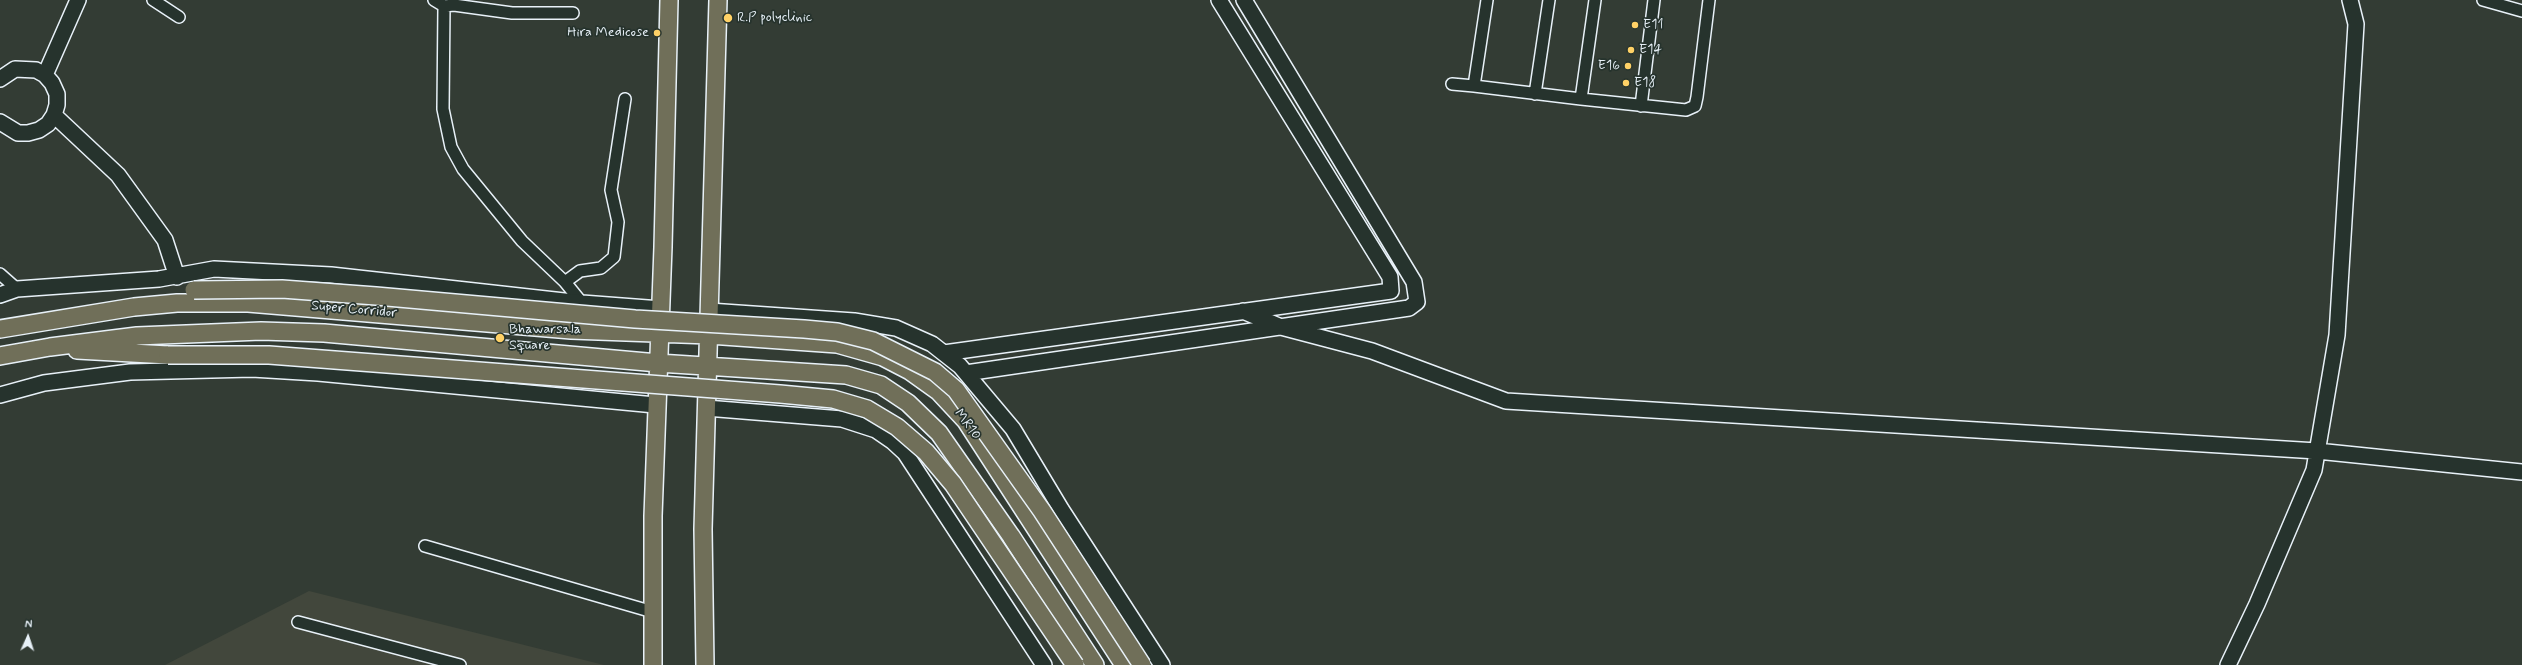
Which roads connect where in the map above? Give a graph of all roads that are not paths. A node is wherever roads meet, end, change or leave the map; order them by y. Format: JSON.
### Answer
{"nodes":[{"id":1,"x":78,"y":0,"type":"edge"},
{"id":2,"x":153,"y":0,"type":"edge"},
{"id":3,"x":669,"y":0,"type":"edge"},
{"id":4,"x":718,"y":0,"type":"edge"},
{"id":5,"x":1220,"y":0,"type":"edge"},
{"id":6,"x":1244,"y":0,"type":"edge"},
{"id":7,"x":1487,"y":0,"type":"edge"},
{"id":8,"x":1549,"y":0,"type":"edge"},
{"id":9,"x":1595,"y":0,"type":"edge"},
{"id":10,"x":1654,"y":0,"type":"edge"},
{"id":11,"x":1709,"y":0,"type":"edge"},
{"id":12,"x":2350,"y":0,"type":"edge"},
{"id":13,"x":2483,"y":0,"type":"edge"},
{"id":14,"x":439,"y":3,"type":"edge"},
{"id":15,"x":2522,"y":11,"type":"edge"},
{"id":16,"x":573,"y":13,"type":"dead end"},
{"id":17,"x":179,"y":17,"type":"dead end"},
{"id":18,"x":45,"y":75,"type":"junction"},
{"id":19,"x":0,"y":80,"type":"edge"},
{"id":20,"x":1452,"y":84,"type":"dead end"},
{"id":21,"x":1474,"y":86,"type":"junction"},
{"id":22,"x":1536,"y":94,"type":"junction"},
{"id":23,"x":625,"y":99,"type":"dead end"},
{"id":24,"x":1581,"y":99,"type":"junction"},
{"id":25,"x":1641,"y":106,"type":"junction"},
{"id":26,"x":54,"y":115,"type":"junction"},
{"id":27,"x":0,"y":122,"type":"edge"},
{"id":28,"x":0,"y":274,"type":"edge"},
{"id":29,"x":177,"y":277,"type":"junction"},
{"id":30,"x":565,"y":282,"type":"junction"},
{"id":31,"x":17,"y":289,"type":"junction"},
{"id":32,"x":0,"y":295,"type":"edge"},
{"id":33,"x":582,"y":303,"type":"junction"},
{"id":34,"x":661,"y":309,"type":"junction"},
{"id":35,"x":709,"y":311,"type":"junction"},
{"id":36,"x":1243,"y":311,"type":"junction"},
{"id":37,"x":63,"y":317,"type":"junction"},
{"id":38,"x":1281,"y":327,"type":"junction"},
{"id":39,"x":0,"y":329,"type":"edge"},
{"id":40,"x":660,"y":333,"type":"junction"},
{"id":41,"x":709,"y":335,"type":"junction"},
{"id":42,"x":50,"y":347,"type":"junction"},
{"id":43,"x":944,"y":353,"type":"junction"},
{"id":44,"x":0,"y":356,"type":"edge"},
{"id":45,"x":658,"y":364,"type":"junction"},
{"id":46,"x":708,"y":367,"type":"junction"},
{"id":47,"x":966,"y":373,"type":"junction"},
{"id":48,"x":0,"y":395,"type":"edge"},
{"id":49,"x":655,"y":405,"type":"junction"},
{"id":50,"x":706,"y":408,"type":"junction"},
{"id":51,"x":2317,"y":451,"type":"junction"},
{"id":52,"x":2522,"y":472,"type":"edge"},
{"id":53,"x":425,"y":546,"type":"dead end"},
{"id":54,"x":653,"y":612,"type":"junction"},
{"id":55,"x":298,"y":622,"type":"dead end"},
{"id":56,"x":460,"y":665,"type":"edge"},
{"id":57,"x":653,"y":665,"type":"edge"},
{"id":58,"x":705,"y":665,"type":"edge"},
{"id":59,"x":1044,"y":665,"type":"edge"},
{"id":60,"x":1074,"y":665,"type":"edge"},
{"id":61,"x":1095,"y":665,"type":"edge"},
{"id":62,"x":1124,"y":665,"type":"edge"},
{"id":63,"x":1142,"y":665,"type":"edge"},
{"id":64,"x":1162,"y":665,"type":"edge"},
{"id":65,"x":2228,"y":665,"type":"edge"}],
"edges":[{"from":1,"to":18,"type":"street"},
{"from":2,"to":17,"type":"street"},
{"from":3,"to":34,"type":"main road"},
{"from":4,"to":35,"type":"main road"},
{"from":5,"to":36,"type":"street"},
{"from":6,"to":38,"type":"street"},
{"from":7,"to":21,"type":"street"},
{"from":8,"to":22,"type":"street"},
{"from":9,"to":24,"type":"street"},
{"from":10,"to":25,"type":"street"},
{"from":11,"to":25,"type":"street"},
{"from":12,"to":51,"type":"street"},
{"from":13,"to":15,"type":"street"},
{"from":14,"to":16,"type":"street"},
{"from":14,"to":30,"type":"street"},
{"from":18,"to":19,"type":"street"},
{"from":18,"to":26,"type":"street"},
{"from":20,"to":21,"type":"street"},
{"from":21,"to":22,"type":"street"},
{"from":22,"to":24,"type":"street"},
{"from":23,"to":30,"type":"street"},
{"from":24,"to":25,"type":"street"},
{"from":26,"to":27,"type":"street"},
{"from":26,"to":29,"type":"street"},
{"from":28,"to":31,"type":"street"},
{"from":29,"to":31,"type":"street"},
{"from":29,"to":33,"type":"street"},
{"from":30,"to":33,"type":"street"},
{"from":31,"to":32,"type":"street"},
{"from":33,"to":34,"type":"street"},
{"from":34,"to":40,"type":"main road"},
{"from":35,"to":41,"type":"main road"},
{"from":35,"to":43,"type":"street"},
{"from":36,"to":38,"type":"street"},
{"from":36,"to":43,"type":"street"},
{"from":37,"to":39,"type":"main road","name":"Super Corridor"},
{"from":37,"to":40,"type":"main road","name":"Super Corridor"},
{"from":37,"to":63,"type":"main road","bridge":true},
{"from":38,"to":47,"type":"street"},
{"from":38,"to":51,"type":"street"},
{"from":40,"to":41,"type":"main road","name":"Super Corridor"},
{"from":40,"to":45,"type":"main road"},
{"from":41,"to":46,"type":"main road"},
{"from":41,"to":62,"type":"main road","name":"MR10"},
{"from":42,"to":44,"type":"main road","name":"Super Corridor"},
{"from":42,"to":45,"type":"main road","name":"Super Corridor"},
{"from":42,"to":60,"type":"main road","bridge":true},
{"from":43,"to":47,"type":"street"},
{"from":45,"to":46,"type":"main road","name":"Super Corridor"},
{"from":45,"to":49,"type":"main road"},
{"from":46,"to":50,"type":"main road"},
{"from":46,"to":61,"type":"main road","name":"MR10"},
{"from":47,"to":64,"type":"street"},
{"from":48,"to":49,"type":"street"},
{"from":49,"to":54,"type":"main road"},
{"from":50,"to":58,"type":"main road"},
{"from":50,"to":59,"type":"street"},
{"from":51,"to":52,"type":"street"},
{"from":51,"to":65,"type":"street"},
{"from":53,"to":54,"type":"street"},
{"from":54,"to":57,"type":"main road"},
{"from":55,"to":56,"type":"street"}]}
